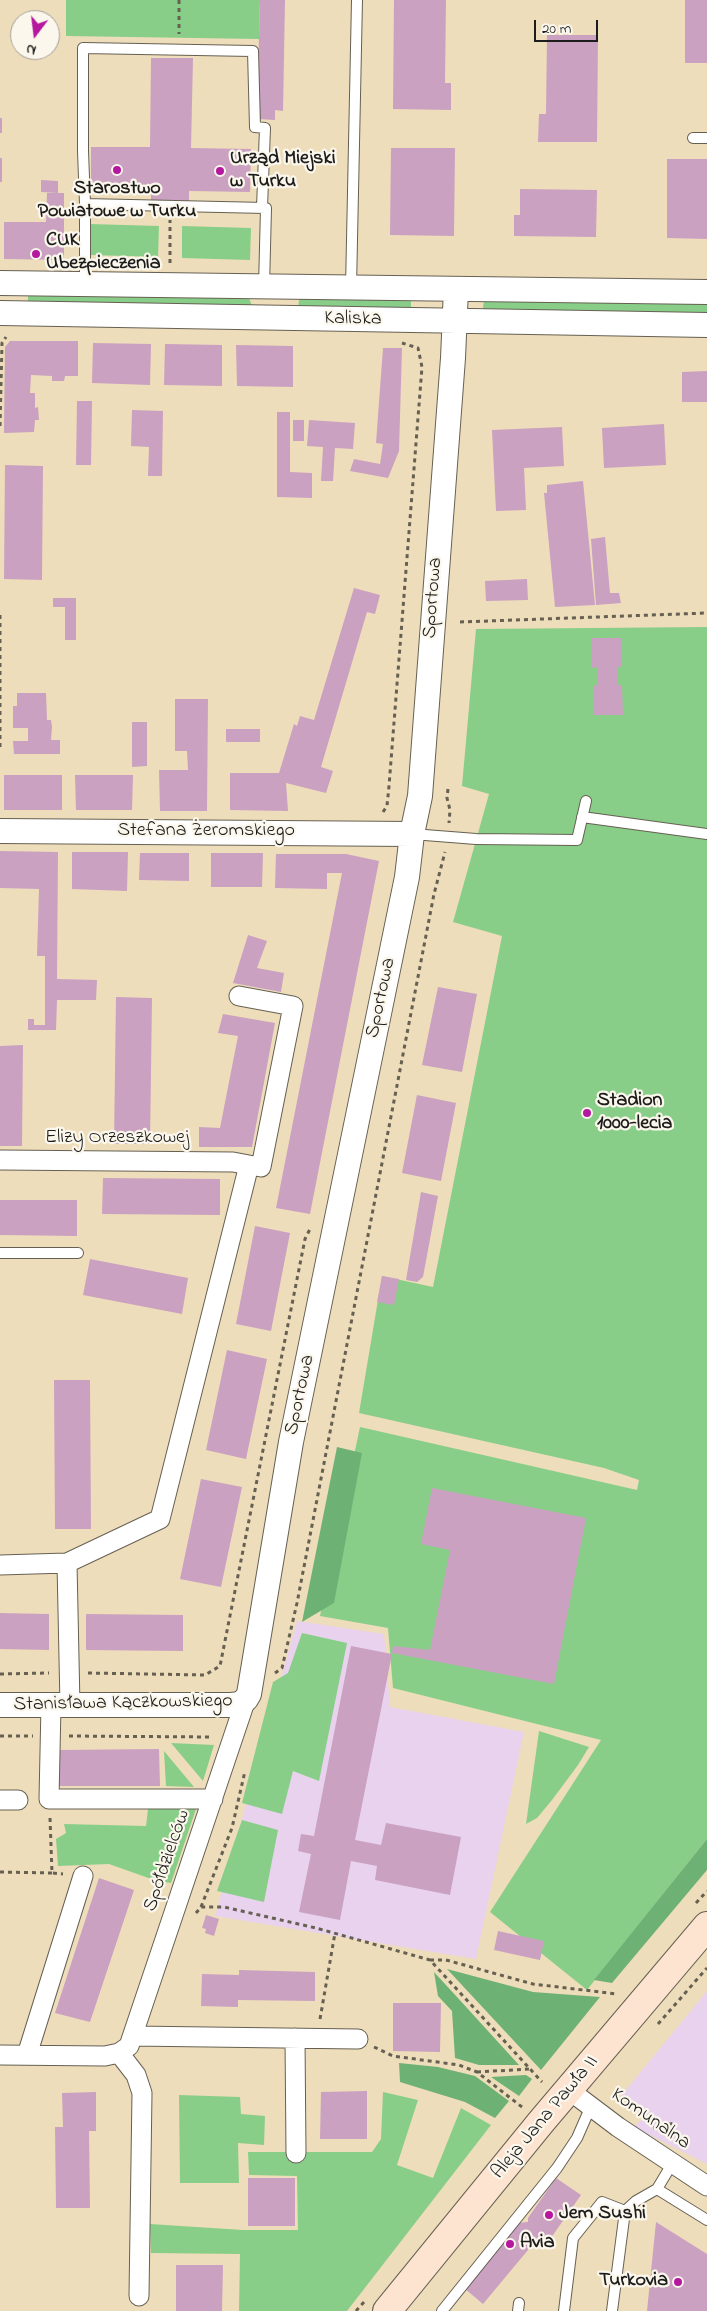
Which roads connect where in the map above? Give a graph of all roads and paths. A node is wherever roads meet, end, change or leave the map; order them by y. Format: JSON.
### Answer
{"nodes":[{"id":1,"x":179,"y":0,"type":"edge"},
{"id":2,"x":357,"y":0,"type":"edge"},
{"id":3,"x":179,"y":50,"type":"junction"},
{"id":4,"x":694,"y":138,"type":"dead end"},
{"id":5,"x":707,"y":138,"type":"edge"},
{"id":6,"x":85,"y":204,"type":"junction"},
{"id":7,"x":171,"y":206,"type":"junction"},
{"id":8,"x":262,"y":208,"type":"junction"},
{"id":9,"x":170,"y":264,"type":"dead end"},
{"id":10,"x":0,"y":283,"type":"edge"},
{"id":11,"x":85,"y":284,"type":"junction"},
{"id":12,"x":270,"y":287,"type":"junction"},
{"id":13,"x":351,"y":288,"type":"junction"},
{"id":14,"x":456,"y":289,"type":"junction"},
{"id":15,"x":707,"y":292,"type":"edge"},
{"id":16,"x":0,"y":313,"type":"edge"},
{"id":17,"x":276,"y":318,"type":"junction"},
{"id":18,"x":455,"y":322,"type":"junction"},
{"id":19,"x":707,"y":325,"type":"edge"},
{"id":20,"x":4,"y":337,"type":"dead end"},
{"id":21,"x":418,"y":348,"type":"dead end"},
{"id":22,"x":0,"y":426,"type":"edge"},
{"id":23,"x":707,"y":613,"type":"edge"},
{"id":24,"x":0,"y":614,"type":"edge"},
{"id":25,"x":460,"y":622,"type":"dead end"},
{"id":26,"x":0,"y":749,"type":"edge"},
{"id":27,"x":389,"y":786,"type":"dead end"},
{"id":28,"x":448,"y":789,"type":"dead end"},
{"id":29,"x":586,"y":801,"type":"dead end"},
{"id":30,"x":582,"y":817,"type":"junction"},
{"id":31,"x":0,"y":831,"type":"edge"},
{"id":32,"x":412,"y":834,"type":"junction"},
{"id":33,"x":707,"y":834,"type":"edge"},
{"id":34,"x":447,"y":837,"type":"junction"},
{"id":35,"x":239,"y":996,"type":"dead end"},
{"id":36,"x":0,"y":1160,"type":"edge"},
{"id":37,"x":241,"y":1163,"type":"junction"},
{"id":38,"x":0,"y":1253,"type":"edge"},
{"id":39,"x":78,"y":1253,"type":"dead end"},
{"id":40,"x":0,"y":1564,"type":"edge"},
{"id":41,"x":67,"y":1564,"type":"junction"},
{"id":42,"x":271,"y":1676,"type":"dead end"},
{"id":43,"x":246,"y":1699,"type":"junction"},
{"id":44,"x":0,"y":1706,"type":"edge"},
{"id":45,"x":60,"y":1706,"type":"junction"},
{"id":46,"x":0,"y":1736,"type":"edge"},
{"id":47,"x":50,"y":1736,"type":"junction"},
{"id":48,"x":219,"y":1737,"type":"dead end"},
{"id":49,"x":246,"y":1767,"type":"dead end"},
{"id":50,"x":213,"y":1798,"type":"junction"},
{"id":51,"x":49,"y":1799,"type":"junction"},
{"id":52,"x":0,"y":1872,"type":"edge"},
{"id":53,"x":52,"y":1873,"type":"junction"},
{"id":54,"x":83,"y":1876,"type":"joint"},
{"id":55,"x":201,"y":1907,"type":"junction"},
{"id":56,"x":194,"y":1915,"type":"dead end"},
{"id":57,"x":707,"y":1926,"type":"edge"},
{"id":58,"x":335,"y":1933,"type":"junction"},
{"id":59,"x":430,"y":1960,"type":"junction"},
{"id":60,"x":707,"y":1968,"type":"edge"},
{"id":61,"x":618,"y":1994,"type":"dead end"},
{"id":62,"x":651,"y":2031,"type":"dead end"},
{"id":63,"x":133,"y":2036,"type":"junction"},
{"id":64,"x":295,"y":2038,"type":"junction"},
{"id":65,"x":317,"y":2039,"type":"junction"},
{"id":66,"x":358,"y":2039,"type":"joint"},
{"id":67,"x":118,"y":2053,"type":"junction"},
{"id":68,"x":0,"y":2055,"type":"edge"},
{"id":69,"x":28,"y":2056,"type":"junction"},
{"id":70,"x":531,"y":2069,"type":"junction"},
{"id":71,"x":477,"y":2072,"type":"junction"},
{"id":72,"x":542,"y":2082,"type":"dead end"},
{"id":73,"x":569,"y":2090,"type":"junction"},
{"id":74,"x":591,"y":2106,"type":"junction"},
{"id":75,"x":521,"y":2107,"type":"dead end"},
{"id":76,"x":296,"y":2153,"type":"dead end"},
{"id":77,"x":672,"y":2164,"type":"junction"},
{"id":78,"x":707,"y":2186,"type":"edge"},
{"id":79,"x":657,"y":2189,"type":"junction"},
{"id":80,"x":625,"y":2212,"type":"junction"},
{"id":81,"x":707,"y":2220,"type":"edge"},
{"id":82,"x":139,"y":2296,"type":"dead end"},
{"id":83,"x":387,"y":2311,"type":"edge"},
{"id":84,"x":442,"y":2311,"type":"edge"},
{"id":85,"x":564,"y":2311,"type":"edge"},
{"id":86,"x":612,"y":2311,"type":"edge"}],
"edges":[{"from":1,"to":3,"type":"path"},
{"from":2,"to":13,"type":"lane"},
{"from":3,"to":6,"type":"lane"},
{"from":3,"to":8,"type":"lane"},
{"from":4,"to":5,"type":"lane"},
{"from":6,"to":7,"type":"lane"},
{"from":6,"to":11,"type":"lane"},
{"from":7,"to":8,"type":"lane"},
{"from":7,"to":9,"type":"path"},
{"from":8,"to":12,"type":"lane"},
{"from":10,"to":11,"type":"street","name":"Kaliska"},
{"from":11,"to":12,"type":"street","name":"Kaliska"},
{"from":12,"to":13,"type":"street","name":"Kaliska"},
{"from":12,"to":17,"type":"street"},
{"from":13,"to":14,"type":"street","name":"Kaliska"},
{"from":14,"to":15,"type":"street","name":"Kaliska"},
{"from":14,"to":18,"type":"street","name":"Sportowa"},
{"from":16,"to":17,"type":"street","name":"Kaliska"},
{"from":17,"to":18,"type":"street","name":"Kaliska"},
{"from":18,"to":19,"type":"street","name":"Kaliska"},
{"from":18,"to":32,"type":"street","name":"Sportowa"},
{"from":20,"to":22,"type":"path"},
{"from":21,"to":27,"type":"path"},
{"from":23,"to":25,"type":"path"},
{"from":24,"to":26,"type":"path"},
{"from":28,"to":34,"type":"path"},
{"from":29,"to":30,"type":"lane"},
{"from":30,"to":33,"type":"lane"},
{"from":30,"to":34,"type":"lane"},
{"from":31,"to":32,"type":"street","name":"Stefana Żeromskiego"},
{"from":32,"to":34,"type":"lane"},
{"from":32,"to":43,"type":"street","name":"Sportowa"},
{"from":34,"to":42,"type":"path"},
{"from":35,"to":37,"type":"street"},
{"from":36,"to":37,"type":"street","name":"Elizy Orzeszkowej"},
{"from":37,"to":41,"type":"street"},
{"from":38,"to":39,"type":"lane"},
{"from":40,"to":41,"type":"street"},
{"from":41,"to":45,"type":"street"},
{"from":43,"to":45,"type":"street","name":"Stanisława Kączkowskiego"},
{"from":43,"to":50,"type":"street","name":"Spółdzielców"},
{"from":44,"to":45,"type":"street","name":"Stanisława Kączkowskiego"},
{"from":45,"to":47,"type":"street"},
{"from":46,"to":47,"type":"path"},
{"from":47,"to":48,"type":"path"},
{"from":47,"to":51,"type":"street"},
{"from":49,"to":55,"type":"path"},
{"from":50,"to":51,"type":"street"},
{"from":50,"to":63,"type":"street","name":"Spółdzielców"},
{"from":51,"to":53,"type":"path"},
{"from":52,"to":53,"type":"path"},
{"from":53,"to":54,"type":"path"},
{"from":54,"to":69,"type":"street"},
{"from":55,"to":56,"type":"path"},
{"from":55,"to":58,"type":"path"},
{"from":57,"to":73,"type":"main road","name":"Aleja Jana Pawła II"},
{"from":58,"to":59,"type":"path"},
{"from":58,"to":65,"type":"path"},
{"from":59,"to":61,"type":"path"},
{"from":59,"to":70,"type":"path"},
{"from":60,"to":62,"type":"path"},
{"from":63,"to":64,"type":"street"},
{"from":63,"to":67,"type":"street","name":"Spółdzielców"},
{"from":64,"to":65,"type":"street"},
{"from":64,"to":76,"type":"street"},
{"from":65,"to":66,"type":"street"},
{"from":66,"to":71,"type":"path"},
{"from":67,"to":69,"type":"street"},
{"from":67,"to":82,"type":"street"},
{"from":68,"to":69,"type":"street"},
{"from":70,"to":71,"type":"path"},
{"from":70,"to":72,"type":"path"},
{"from":71,"to":75,"type":"path"},
{"from":73,"to":74,"type":"street","name":"Komunalna"},
{"from":73,"to":83,"type":"main road","name":"Aleja Jana Pawła II"},
{"from":74,"to":77,"type":"street","name":"Komunalna"},
{"from":74,"to":84,"type":"lane"},
{"from":77,"to":78,"type":"street","name":"Komunalna"},
{"from":77,"to":79,"type":"lane"},
{"from":79,"to":80,"type":"lane"},
{"from":79,"to":81,"type":"lane"},
{"from":80,"to":85,"type":"lane"},
{"from":80,"to":86,"type":"lane"}]}
